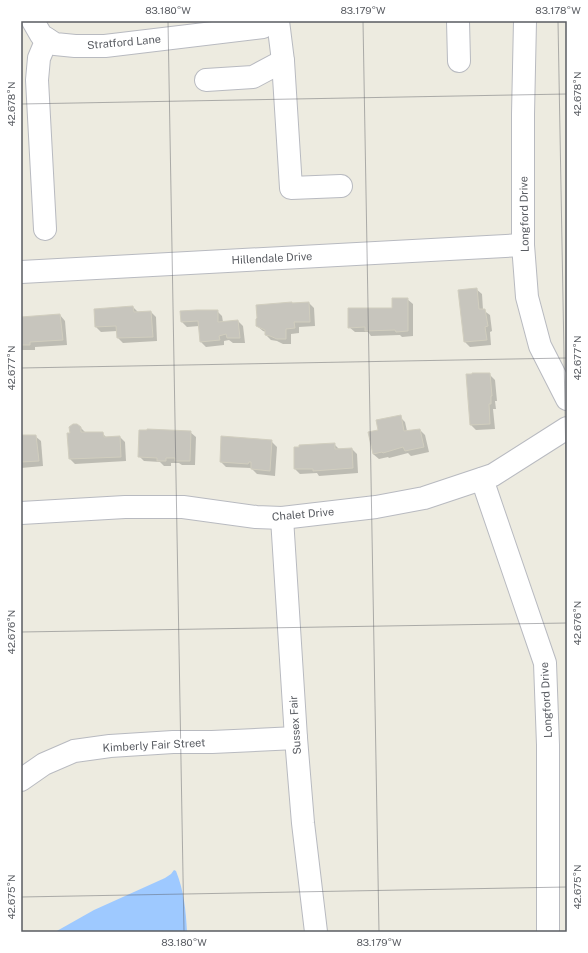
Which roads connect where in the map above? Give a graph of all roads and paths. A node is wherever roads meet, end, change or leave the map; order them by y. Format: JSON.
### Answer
{"nodes":[{"id":1,"x":33,"y":21,"type":"edge"},
{"id":2,"x":270,"y":21,"type":"edge"},
{"id":3,"x":278,"y":21,"type":"edge"},
{"id":4,"x":458,"y":21,"type":"edge"},
{"id":5,"x":525,"y":21,"type":"edge"},
{"id":6,"x":47,"y":39,"type":"junction"},
{"id":7,"x":460,"y":61,"type":"dead end"},
{"id":8,"x":283,"y":62,"type":"junction"},
{"id":9,"x":29,"y":80,"type":"edge"},
{"id":10,"x":206,"y":80,"type":"dead end"},
{"id":11,"x":341,"y":186,"type":"dead end"},
{"id":12,"x":45,"y":229,"type":"dead end"},
{"id":13,"x":523,"y":245,"type":"junction"},
{"id":14,"x":21,"y":272,"type":"edge"},
{"id":15,"x":567,"y":399,"type":"edge"},
{"id":16,"x":567,"y":428,"type":"edge"},
{"id":17,"x":482,"y":479,"type":"junction"},
{"id":18,"x":21,"y":513,"type":"edge"},
{"id":19,"x":282,"y":518,"type":"junction"},
{"id":20,"x":296,"y":738,"type":"junction"},
{"id":21,"x":21,"y":780,"type":"edge"},
{"id":22,"x":316,"y":932,"type":"edge"},
{"id":23,"x":548,"y":932,"type":"edge"}],
"edges":[{"from":1,"to":6,"type":"street"},
{"from":2,"to":6,"type":"street","name":"Stratford Lane"},
{"from":3,"to":8,"type":"street"},
{"from":4,"to":7,"type":"street"},
{"from":5,"to":13,"type":"street","name":"Longford Drive"},
{"from":6,"to":9,"type":"street"},
{"from":8,"to":10,"type":"street"},
{"from":8,"to":11,"type":"street"},
{"from":9,"to":12,"type":"street"},
{"from":13,"to":14,"type":"street","name":"Hillendale Drive"},
{"from":13,"to":15,"type":"street","name":"Longford Drive"},
{"from":16,"to":17,"type":"street","name":"Chalet Drive"},
{"from":17,"to":19,"type":"street","name":"Chalet Drive"},
{"from":17,"to":23,"type":"street","name":"Longford Drive"},
{"from":18,"to":19,"type":"street","name":"Chalet Drive"},
{"from":19,"to":20,"type":"street","name":"Sussex Fair"},
{"from":20,"to":21,"type":"street","name":"Kimberly Fair Street"},
{"from":20,"to":22,"type":"street","name":"Sussex Fair"}]}
